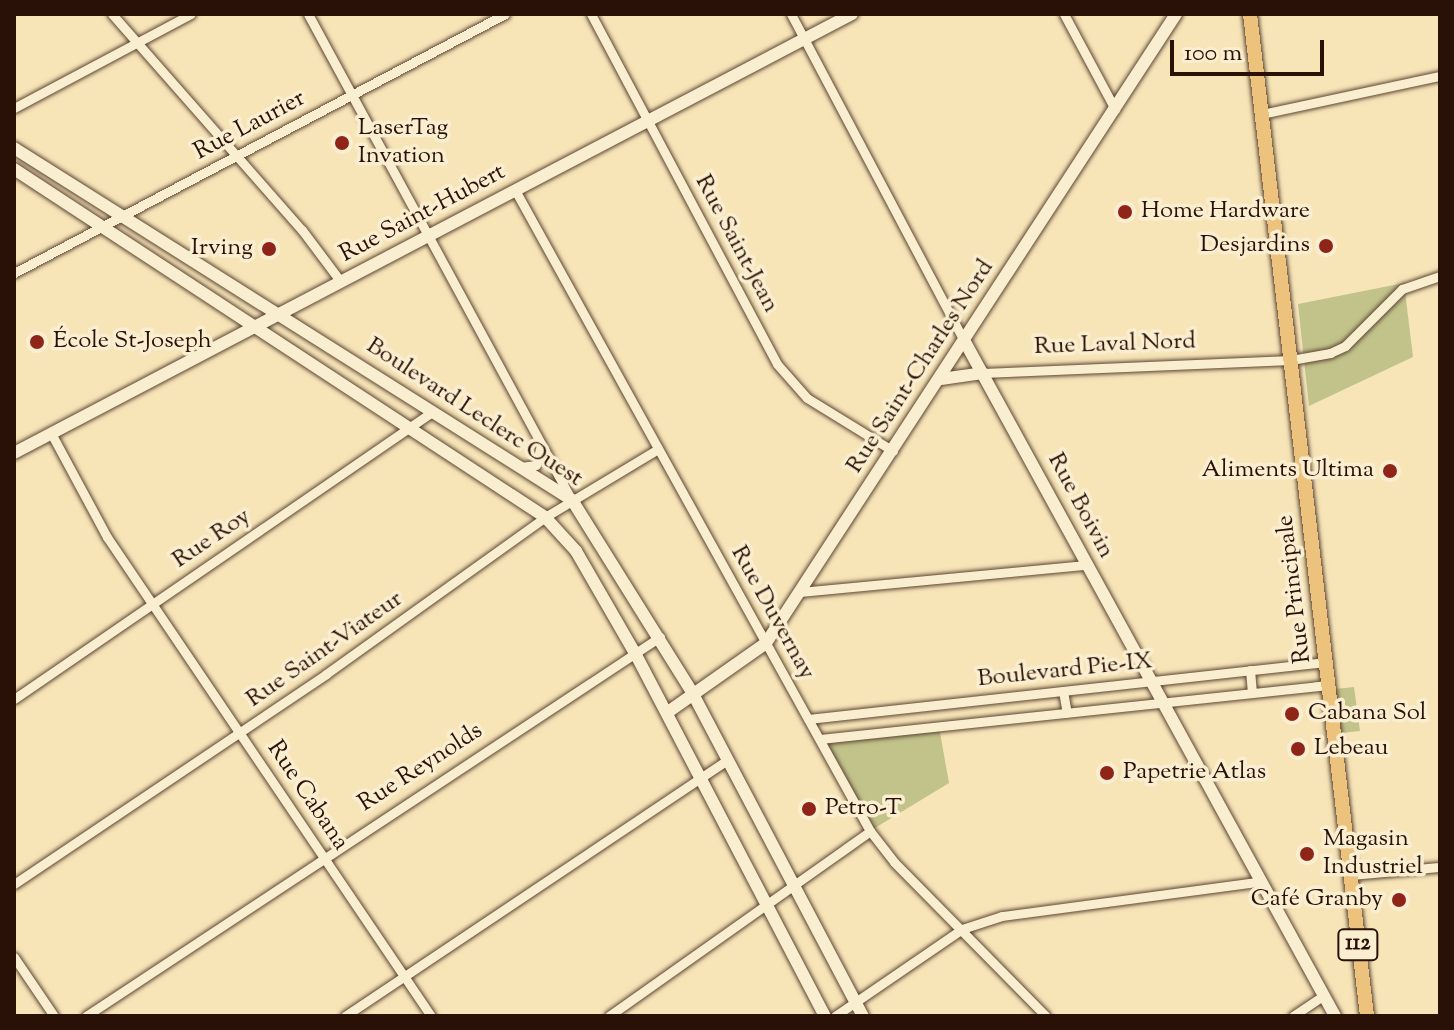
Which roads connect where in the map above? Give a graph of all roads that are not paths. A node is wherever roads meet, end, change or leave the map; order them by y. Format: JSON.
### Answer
{"nodes":[{"id":1,"x":112,"y":14,"type":"edge"},
{"id":2,"x":191,"y":14,"type":"edge"},
{"id":3,"x":308,"y":14,"type":"edge"},
{"id":4,"x":505,"y":14,"type":"edge"},
{"id":5,"x":591,"y":14,"type":"edge"},
{"id":6,"x":791,"y":14,"type":"edge"},
{"id":7,"x":852,"y":14,"type":"edge"},
{"id":8,"x":1064,"y":14,"type":"edge"},
{"id":9,"x":1176,"y":14,"type":"edge"},
{"id":10,"x":1250,"y":14,"type":"edge"},
{"id":11,"x":804,"y":39,"type":"junction"},
{"id":12,"x":138,"y":42,"type":"junction"},
{"id":13,"x":1440,"y":76,"type":"edge"},
{"id":14,"x":351,"y":95,"type":"junction"},
{"id":15,"x":14,"y":108,"type":"edge"},
{"id":16,"x":1115,"y":109,"type":"junction"},
{"id":17,"x":1262,"y":114,"type":"junction"},
{"id":18,"x":647,"y":121,"type":"junction"},
{"id":19,"x":14,"y":148,"type":"edge"},
{"id":20,"x":237,"y":156,"type":"junction"},
{"id":21,"x":14,"y":169,"type":"edge"},
{"id":22,"x":515,"y":190,"type":"junction"},
{"id":23,"x":120,"y":217,"type":"junction"},
{"id":24,"x":102,"y":227,"type":"junction"},
{"id":25,"x":428,"y":236,"type":"junction"},
{"id":26,"x":14,"y":273,"type":"edge"},
{"id":27,"x":1440,"y":276,"type":"edge"},
{"id":28,"x":341,"y":282,"type":"junction"},
{"id":29,"x":280,"y":313,"type":"junction"},
{"id":30,"x":254,"y":327,"type":"junction"},
{"id":31,"x":965,"y":342,"type":"junction"},
{"id":32,"x":1291,"y":360,"type":"junction"},
{"id":33,"x":983,"y":373,"type":"junction"},
{"id":34,"x":941,"y":379,"type":"junction"},
{"id":35,"x":432,"y":412,"type":"junction"},
{"id":36,"x":410,"y":427,"type":"junction"},
{"id":37,"x":51,"y":433,"type":"junction"},
{"id":38,"x":541,"y":445,"type":"junction"},
{"id":39,"x":658,"y":449,"type":"junction"},
{"id":40,"x":893,"y":451,"type":"junction"},
{"id":41,"x":14,"y":453,"type":"edge"},
{"id":42,"x":519,"y":467,"type":"junction"},
{"id":43,"x":572,"y":500,"type":"junction"},
{"id":44,"x":545,"y":517,"type":"junction"},
{"id":45,"x":1087,"y":565,"type":"junction"},
{"id":46,"x":799,"y":592,"type":"junction"},
{"id":47,"x":153,"y":603,"type":"junction"},
{"id":48,"x":660,"y":637,"type":"junction"},
{"id":49,"x":766,"y":643,"type":"junction"},
{"id":50,"x":635,"y":653,"type":"junction"},
{"id":51,"x":1326,"y":662,"type":"junction"},
{"id":52,"x":1250,"y":670,"type":"junction"},
{"id":53,"x":1149,"y":681,"type":"junction"},
{"id":54,"x":1328,"y":685,"type":"junction"},
{"id":55,"x":1063,"y":691,"type":"junction"},
{"id":56,"x":1252,"y":693,"type":"junction"},
{"id":57,"x":693,"y":694,"type":"junction"},
{"id":58,"x":14,"y":699,"type":"edge"},
{"id":59,"x":983,"y":700,"type":"junction"},
{"id":60,"x":1161,"y":703,"type":"junction"},
{"id":61,"x":920,"y":707,"type":"junction"},
{"id":62,"x":668,"y":712,"type":"junction"},
{"id":63,"x":1067,"y":713,"type":"junction"},
{"id":64,"x":808,"y":719,"type":"junction"},
{"id":65,"x":985,"y":722,"type":"junction"},
{"id":66,"x":922,"y":728,"type":"junction"},
{"id":67,"x":240,"y":732,"type":"junction"},
{"id":68,"x":820,"y":739,"type":"junction"},
{"id":69,"x":727,"y":760,"type":"junction"},
{"id":70,"x":701,"y":777,"type":"junction"},
{"id":71,"x":870,"y":831,"type":"junction"},
{"id":72,"x":323,"y":856,"type":"junction"},
{"id":73,"x":1440,"y":867,"type":"edge"},
{"id":74,"x":1350,"y":875,"type":"junction"},
{"id":75,"x":1258,"y":882,"type":"junction"},
{"id":76,"x":14,"y":884,"type":"edge"},
{"id":77,"x":793,"y":889,"type":"junction"},
{"id":78,"x":769,"y":905,"type":"junction"},
{"id":79,"x":962,"y":929,"type":"junction"},
{"id":80,"x":14,"y":957,"type":"edge"},
{"id":81,"x":404,"y":975,"type":"junction"},
{"id":82,"x":1323,"y":996,"type":"junction"},
{"id":83,"x":856,"y":1003,"type":"junction"},
{"id":84,"x":54,"y":1016,"type":"edge"},
{"id":85,"x":86,"y":1016,"type":"edge"},
{"id":86,"x":345,"y":1016,"type":"edge"},
{"id":87,"x":431,"y":1016,"type":"edge"},
{"id":88,"x":609,"y":1016,"type":"edge"},
{"id":89,"x":825,"y":1016,"type":"edge"},
{"id":90,"x":835,"y":1016,"type":"edge"},
{"id":91,"x":863,"y":1016,"type":"edge"},
{"id":92,"x":1046,"y":1016,"type":"edge"},
{"id":93,"x":1293,"y":1016,"type":"edge"},
{"id":94,"x":1335,"y":1016,"type":"edge"},
{"id":95,"x":1367,"y":1016,"type":"edge"}],
"edges":[{"from":1,"to":12,"type":"street"},
{"from":2,"to":12,"type":"street"},
{"from":3,"to":14,"type":"street"},
{"from":4,"to":14,"type":"street","name":"Rue Laurier"},
{"from":5,"to":18,"type":"street","name":"Rue Saint-Jean"},
{"from":6,"to":11,"type":"street","name":"Rue Boivin"},
{"from":7,"to":11,"type":"street","name":"Rue Saint-Hubert"},
{"from":8,"to":16,"type":"street"},
{"from":9,"to":16,"type":"street","name":"Rue Saint-Charles Nord"},
{"from":10,"to":17,"type":"main road","name":"Rue Principale","number":"112"},
{"from":11,"to":18,"type":"street","name":"Rue Saint-Hubert"},
{"from":11,"to":31,"type":"street","name":"Rue Boivin"},
{"from":12,"to":15,"type":"street"},
{"from":12,"to":20,"type":"street"},
{"from":13,"to":17,"type":"street"},
{"from":14,"to":20,"type":"street","name":"Rue Laurier"},
{"from":14,"to":25,"type":"street"},
{"from":16,"to":31,"type":"street","name":"Rue Saint-Charles Nord"},
{"from":17,"to":32,"type":"main road","name":"Rue Principale","number":"112"},
{"from":18,"to":22,"type":"street","name":"Rue Saint-Hubert"},
{"from":18,"to":40,"type":"street","name":"Rue Saint-Jean"},
{"from":19,"to":23,"type":"street","name":"Boulevard Leclerc Ouest"},
{"from":20,"to":23,"type":"street","name":"Rue Laurier"},
{"from":20,"to":28,"type":"street"},
{"from":21,"to":24,"type":"street","name":"Boulevard Leclerc Ouest"},
{"from":22,"to":25,"type":"street","name":"Rue Saint-Hubert"},
{"from":22,"to":39,"type":"street","name":"Rue Duvernay"},
{"from":23,"to":24,"type":"street","name":"Rue Laurier"},
{"from":23,"to":29,"type":"street","name":"Boulevard Leclerc Ouest"},
{"from":24,"to":26,"type":"street","name":"Rue Laurier"},
{"from":24,"to":30,"type":"street","name":"Boulevard Leclerc Ouest"},
{"from":25,"to":28,"type":"street","name":"Rue Saint-Hubert"},
{"from":25,"to":38,"type":"street"},
{"from":27,"to":32,"type":"street","name":"Rue Laval Nord"},
{"from":28,"to":29,"type":"street","name":"Rue Saint-Hubert"},
{"from":29,"to":30,"type":"street","name":"Rue Saint-Hubert"},
{"from":29,"to":35,"type":"street","name":"Boulevard Leclerc Ouest"},
{"from":30,"to":36,"type":"street","name":"Boulevard Leclerc Ouest"},
{"from":30,"to":37,"type":"street","name":"Rue Saint-Hubert"},
{"from":31,"to":33,"type":"street","name":"Rue Boivin"},
{"from":31,"to":34,"type":"street","name":"Rue Saint-Charles Nord"},
{"from":32,"to":33,"type":"street","name":"Rue Laval Nord"},
{"from":32,"to":51,"type":"main road","name":"Rue Principale","number":"112"},
{"from":33,"to":34,"type":"street","name":"Rue Laval Nord"},
{"from":33,"to":45,"type":"street","name":"Rue Boivin"},
{"from":34,"to":40,"type":"street","name":"Rue Saint-Charles Nord"},
{"from":35,"to":36,"type":"street","name":"Rue Roy"},
{"from":35,"to":42,"type":"street","name":"Boulevard Leclerc Ouest"},
{"from":36,"to":44,"type":"street","name":"Boulevard Leclerc Ouest"},
{"from":36,"to":47,"type":"street","name":"Rue Roy"},
{"from":37,"to":41,"type":"street","name":"Rue Saint-Hubert"},
{"from":37,"to":47,"type":"street","name":"Rue Cabana"},
{"from":38,"to":42,"type":"street"},
{"from":38,"to":43,"type":"street"},
{"from":39,"to":43,"type":"street","name":"Rue Saint-Viateur"},
{"from":39,"to":49,"type":"street","name":"Rue Duvernay"},
{"from":40,"to":46,"type":"street","name":"Rue Saint-Charles Nord"},
{"from":42,"to":43,"type":"street","name":"Boulevard Leclerc Ouest"},
{"from":43,"to":44,"type":"street","name":"Rue Saint-Viateur"},
{"from":43,"to":48,"type":"street","name":"Boulevard Leclerc Ouest"},
{"from":44,"to":50,"type":"street","name":"Boulevard Leclerc Ouest"},
{"from":44,"to":67,"type":"street","name":"Rue Saint-Viateur"},
{"from":45,"to":46,"type":"street"},
{"from":45,"to":53,"type":"street","name":"Rue Boivin"},
{"from":46,"to":49,"type":"street","name":"Rue Saint-Charles Nord"},
{"from":47,"to":58,"type":"street","name":"Rue Roy"},
{"from":47,"to":67,"type":"street","name":"Rue Cabana"},
{"from":48,"to":50,"type":"street","name":"Rue Reynolds"},
{"from":48,"to":57,"type":"street","name":"Boulevard Leclerc Ouest"},
{"from":49,"to":57,"type":"street","name":"Rue Saint-Charles Nord"},
{"from":49,"to":64,"type":"street","name":"Rue Duvernay"},
{"from":50,"to":62,"type":"street","name":"Boulevard Leclerc Ouest"},
{"from":50,"to":72,"type":"street","name":"Rue Reynolds"},
{"from":51,"to":52,"type":"street","name":"Boulevard Pie-IX"},
{"from":51,"to":54,"type":"main road","name":"Rue Principale","number":"112"},
{"from":52,"to":53,"type":"street","name":"Boulevard Pie-IX"},
{"from":52,"to":56,"type":"street"},
{"from":53,"to":55,"type":"street","name":"Boulevard Pie-IX"},
{"from":53,"to":60,"type":"street","name":"Rue Boivin"},
{"from":54,"to":56,"type":"street","name":"Boulevard Pie-IX"},
{"from":54,"to":74,"type":"main road","name":"Rue Principale","number":"112"},
{"from":55,"to":59,"type":"street","name":"Boulevard Pie-IX"},
{"from":55,"to":63,"type":"street"},
{"from":56,"to":60,"type":"street","name":"Boulevard Pie-IX"},
{"from":57,"to":62,"type":"street","name":"Rue Saint-Charles Nord"},
{"from":57,"to":69,"type":"street","name":"Boulevard Leclerc Ouest"},
{"from":59,"to":61,"type":"street","name":"Boulevard Pie-IX"},
{"from":59,"to":65,"type":"street"},
{"from":60,"to":63,"type":"street","name":"Boulevard Pie-IX"},
{"from":60,"to":75,"type":"street","name":"Rue Boivin"},
{"from":61,"to":64,"type":"street","name":"Boulevard Pie-IX"},
{"from":61,"to":66,"type":"street"},
{"from":62,"to":70,"type":"street","name":"Boulevard Leclerc Ouest"},
{"from":63,"to":65,"type":"street","name":"Boulevard Pie-IX"},
{"from":64,"to":68,"type":"street","name":"Rue Duvernay"},
{"from":65,"to":66,"type":"street","name":"Boulevard Pie-IX"},
{"from":66,"to":68,"type":"street","name":"Boulevard Pie-IX"},
{"from":67,"to":72,"type":"street","name":"Rue Cabana"},
{"from":67,"to":76,"type":"street","name":"Rue Saint-Viateur"},
{"from":68,"to":71,"type":"street","name":"Rue Duvernay"},
{"from":69,"to":70,"type":"street"},
{"from":69,"to":77,"type":"street","name":"Boulevard Leclerc Ouest"},
{"from":70,"to":78,"type":"street","name":"Boulevard Leclerc Ouest"},
{"from":70,"to":81,"type":"street"},
{"from":71,"to":77,"type":"street"},
{"from":71,"to":79,"type":"street","name":"Rue Duvernay"},
{"from":72,"to":81,"type":"street","name":"Rue Cabana"},
{"from":72,"to":85,"type":"street","name":"Rue Reynolds"},
{"from":73,"to":74,"type":"street"},
{"from":74,"to":95,"type":"main road","name":"Rue Principale","number":"112"},
{"from":75,"to":79,"type":"street"},
{"from":75,"to":82,"type":"street","name":"Rue Boivin"},
{"from":77,"to":78,"type":"street"},
{"from":77,"to":83,"type":"street","name":"Boulevard Leclerc Ouest"},
{"from":78,"to":88,"type":"street"},
{"from":78,"to":89,"type":"street","name":"Boulevard Leclerc Ouest"},
{"from":79,"to":83,"type":"street"},
{"from":79,"to":92,"type":"street","name":"Rue Duvernay"},
{"from":80,"to":84,"type":"street"},
{"from":81,"to":86,"type":"street"},
{"from":81,"to":87,"type":"street","name":"Rue Cabana"},
{"from":82,"to":93,"type":"street"},
{"from":82,"to":94,"type":"street","name":"Rue Boivin"},
{"from":83,"to":90,"type":"street"},
{"from":83,"to":91,"type":"street","name":"Boulevard Leclerc Ouest"}]}
